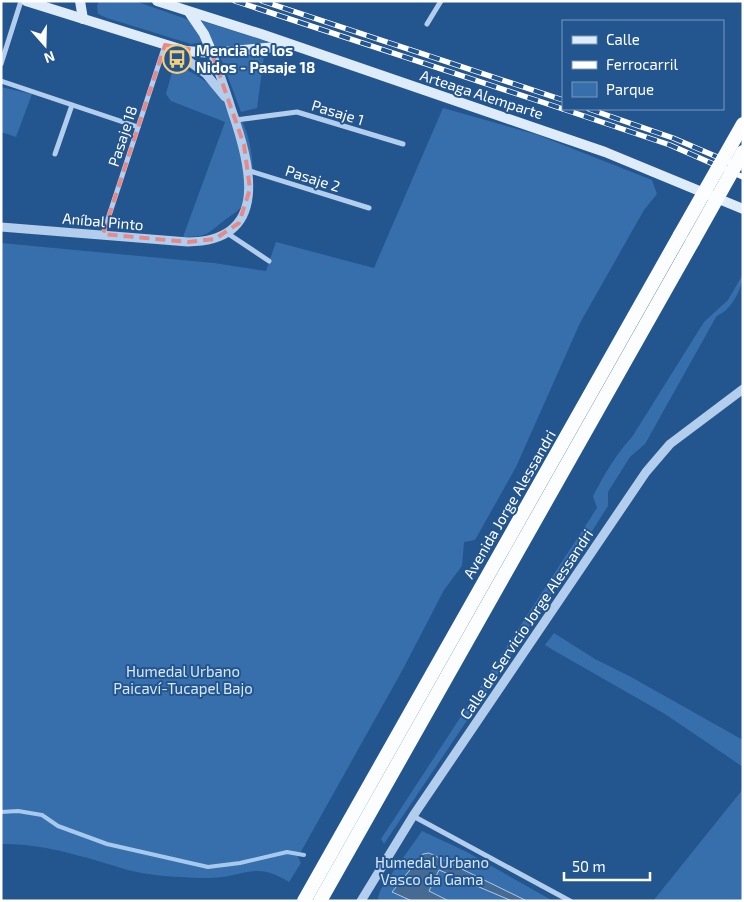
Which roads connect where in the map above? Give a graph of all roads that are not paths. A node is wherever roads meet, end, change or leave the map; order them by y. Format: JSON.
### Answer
{"nodes":[{"id":1,"x":21,"y":1,"type":"edge"},
{"id":2,"x":26,"y":1,"type":"edge"},
{"id":3,"x":80,"y":1,"type":"edge"},
{"id":4,"x":157,"y":1,"type":"edge"},
{"id":5,"x":441,"y":1,"type":"edge"},
{"id":6,"x":44,"y":3,"type":"edge"},
{"id":7,"x":189,"y":12,"type":"junction"},
{"id":8,"x":83,"y":19,"type":"junction"},
{"id":9,"x":427,"y":24,"type":"dead end"},
{"id":10,"x":292,"y":45,"type":"junction"},
{"id":11,"x":165,"y":46,"type":"junction"},
{"id":12,"x":212,"y":52,"type":"junction"},
{"id":13,"x":1,"y":64,"type":"edge"},
{"id":14,"x":1,"y":81,"type":"edge"},
{"id":15,"x":230,"y":103,"type":"junction"},
{"id":16,"x":72,"y":105,"type":"junction"},
{"id":17,"x":236,"y":120,"type":"junction"},
{"id":18,"x":743,"y":124,"type":"edge"},
{"id":19,"x":138,"y":127,"type":"junction"},
{"id":20,"x":403,"y":144,"type":"dead end"},
{"id":21,"x":743,"y":152,"type":"edge"},
{"id":22,"x":55,"y":154,"type":"dead end"},
{"id":23,"x":250,"y":170,"type":"junction"},
{"id":24,"x":369,"y":208,"type":"dead end"},
{"id":25,"x":743,"y":210,"type":"edge"},
{"id":26,"x":1,"y":227,"type":"edge"},
{"id":27,"x":227,"y":233,"type":"junction"},
{"id":28,"x":103,"y":234,"type":"junction"},
{"id":29,"x":686,"y":238,"type":"junction"},
{"id":30,"x":269,"y":261,"type":"dead end"},
{"id":31,"x":743,"y":389,"type":"edge"},
{"id":32,"x":413,"y":816,"type":"junction"},
{"id":33,"x":304,"y":901,"type":"edge"},
{"id":34,"x":320,"y":901,"type":"edge"},
{"id":35,"x":361,"y":901,"type":"edge"},
{"id":36,"x":570,"y":901,"type":"edge"}],
"edges":[{"from":1,"to":13,"type":"street"},
{"from":2,"to":6,"type":"main road"},
{"from":3,"to":8,"type":"main road"},
{"from":4,"to":7,"type":"main road","name":"Arteaga Alemparte"},
{"from":5,"to":9,"type":"street"},
{"from":6,"to":8,"type":"main road"},
{"from":7,"to":10,"type":"main road","name":"Arteaga Alemparte"},
{"from":7,"to":12,"type":"main road"},
{"from":8,"to":11,"type":"main road"},
{"from":10,"to":12,"type":"main road"},
{"from":10,"to":25,"type":"main road","name":"Arteaga Alemparte"},
{"from":11,"to":12,"type":"main road"},
{"from":11,"to":15,"type":"street"},
{"from":11,"to":19,"type":"street","name":"Pasaje 18"},
{"from":12,"to":15,"type":"street"},
{"from":14,"to":16,"type":"street"},
{"from":15,"to":17,"type":"street"},
{"from":16,"to":19,"type":"street"},
{"from":16,"to":22,"type":"street"},
{"from":17,"to":20,"type":"street","name":"Pasaje 1"},
{"from":17,"to":23,"type":"street"},
{"from":18,"to":29,"type":"highway","name":"Avenida Jorge Alessandri","bridge":true},
{"from":19,"to":28,"type":"street","name":"Pasaje 18"},
{"from":21,"to":29,"type":"highway","name":"Avenida Jorge Alessandri","bridge":true},
{"from":23,"to":24,"type":"street","name":"Pasaje 2"},
{"from":23,"to":27,"type":"street"},
{"from":26,"to":28,"type":"street","name":"Aníbal Pinto"},
{"from":27,"to":28,"type":"street","name":"Aníbal Pinto"},
{"from":27,"to":30,"type":"street"},
{"from":29,"to":33,"type":"highway","name":"Avenida Jorge Alessandri"},
{"from":29,"to":34,"type":"highway","name":"Avenida Jorge Alessandri"},
{"from":31,"to":32,"type":"street","name":"Calle de Servicio Jorge Alessandri"},
{"from":32,"to":35,"type":"street","name":"Calle de Servicio Jorge Alessandri"},
{"from":32,"to":36,"type":"street"}]}
